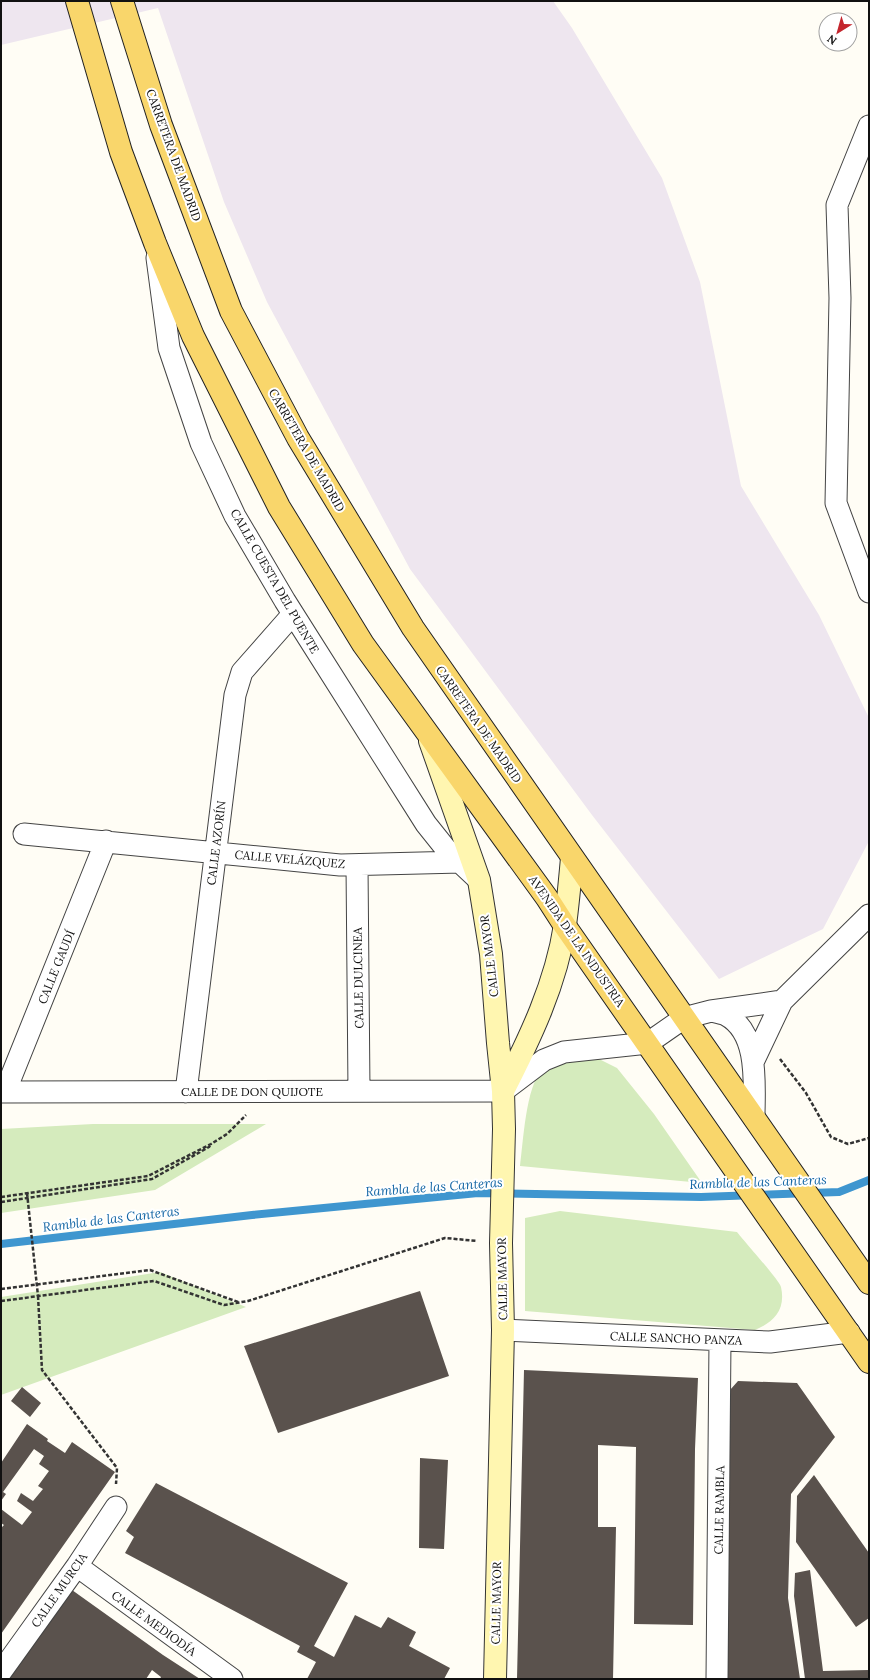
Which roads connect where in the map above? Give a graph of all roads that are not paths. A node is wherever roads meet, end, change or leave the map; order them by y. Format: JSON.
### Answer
{"nodes":[{"id":1,"x":77,"y":1,"type":"edge"},
{"id":2,"x":122,"y":1,"type":"edge"},
{"id":3,"x":869,"y":126,"type":"edge"},
{"id":4,"x":155,"y":243,"type":"junction"},
{"id":5,"x":869,"y":592,"type":"edge"},
{"id":6,"x":293,"y":614,"type":"junction"},
{"id":7,"x":426,"y":730,"type":"junction"},
{"id":8,"x":24,"y":834,"type":"dead end"},
{"id":9,"x":106,"y":842,"type":"junction"},
{"id":10,"x":214,"y":852,"type":"junction"},
{"id":11,"x":572,"y":858,"type":"junction"},
{"id":12,"x":461,"y":862,"type":"junction"},
{"id":13,"x":357,"y":865,"type":"junction"},
{"id":14,"x":479,"y":880,"type":"junction"},
{"id":15,"x":868,"y":918,"type":"edge"},
{"id":16,"x":565,"y":926,"type":"junction"},
{"id":17,"x":782,"y":1001,"type":"junction"},
{"id":18,"x":711,"y":1011,"type":"junction"},
{"id":19,"x":684,"y":1018,"type":"junction"},
{"id":20,"x":648,"y":1043,"type":"junction"},
{"id":21,"x":754,"y":1060,"type":"junction"},
{"id":22,"x":503,"y":1090,"type":"junction"},
{"id":23,"x":359,"y":1091,"type":"junction"},
{"id":24,"x":3,"y":1092,"type":"edge"},
{"id":25,"x":186,"y":1092,"type":"junction"},
{"id":26,"x":754,"y":1118,"type":"junction"},
{"id":27,"x":869,"y":1283,"type":"edge"},
{"id":28,"x":503,"y":1330,"type":"junction"},
{"id":29,"x":849,"y":1332,"type":"junction"},
{"id":30,"x":720,"y":1340,"type":"junction"},
{"id":31,"x":869,"y":1362,"type":"edge"},
{"id":32,"x":116,"y":1506,"type":"road end"},
{"id":33,"x":77,"y":1566,"type":"junction"},
{"id":34,"x":1,"y":1672,"type":"edge"},
{"id":35,"x":232,"y":1679,"type":"edge"},
{"id":36,"x":494,"y":1679,"type":"edge"},
{"id":37,"x":717,"y":1679,"type":"edge"}],
"edges":[{"from":1,"to":4,"type":"main road","name":"AVENIDA DE LA INDUSTRIA"},
{"from":2,"to":11,"type":"main road","name":"CARRETERA DE MADRID"},
{"from":3,"to":5,"type":"street"},
{"from":4,"to":6,"type":"street","name":"CALLE CUESTA DEL PUENTE"},
{"from":4,"to":7,"type":"main road","name":"AVENIDA DE LA INDUSTRIA"},
{"from":6,"to":10,"type":"street","name":"CALLE AZORÍN"},
{"from":6,"to":12,"type":"street","name":"CALLE CUESTA DEL PUENTE"},
{"from":7,"to":14,"type":"main road","name":"CALLE MAYOR"},
{"from":7,"to":16,"type":"main road","name":"AVENIDA DE LA INDUSTRIA"},
{"from":8,"to":9,"type":"street","name":"CALLE VELÁZQUEZ"},
{"from":9,"to":10,"type":"street","name":"CALLE VELÁZQUEZ"},
{"from":9,"to":24,"type":"street","name":"CALLE GAUDÍ"},
{"from":10,"to":13,"type":"street","name":"CALLE VELÁZQUEZ"},
{"from":10,"to":25,"type":"street","name":"CALLE AZORÍN"},
{"from":11,"to":16,"type":"main road"},
{"from":11,"to":19,"type":"main road"},
{"from":12,"to":13,"type":"street","name":"CALLE VELÁZQUEZ"},
{"from":12,"to":14,"type":"street","name":"CALLE CUESTA DEL PUENTE"},
{"from":13,"to":23,"type":"street","name":"CALLE DULCINEA"},
{"from":14,"to":22,"type":"main road","name":"CALLE MAYOR"},
{"from":15,"to":17,"type":"street"},
{"from":16,"to":20,"type":"main road","name":"AVENIDA DE LA INDUSTRIA"},
{"from":16,"to":22,"type":"main road"},
{"from":17,"to":18,"type":"street"},
{"from":17,"to":21,"type":"street"},
{"from":18,"to":19,"type":"street"},
{"from":18,"to":21,"type":"street"},
{"from":19,"to":20,"type":"street"},
{"from":19,"to":26,"type":"main road"},
{"from":20,"to":22,"type":"street"},
{"from":20,"to":29,"type":"main road","name":"AVENIDA DE LA INDUSTRIA"},
{"from":21,"to":26,"type":"street"},
{"from":22,"to":23,"type":"street","name":"CALLE DE DON QUIJOTE"},
{"from":22,"to":28,"type":"main road","name":"CALLE MAYOR"},
{"from":23,"to":25,"type":"street","name":"CALLE DE DON QUIJOTE"},
{"from":24,"to":25,"type":"street","name":"CALLE DE DON QUIJOTE"},
{"from":26,"to":27,"type":"main road"},
{"from":28,"to":30,"type":"street","name":"CALLE SANCHO PANZA"},
{"from":28,"to":36,"type":"main road","name":"CALLE MAYOR"},
{"from":29,"to":30,"type":"street","name":"CALLE SANCHO PANZA"},
{"from":29,"to":31,"type":"main road"},
{"from":30,"to":37,"type":"street","name":"CALLE RAMBLA"},
{"from":32,"to":33,"type":"street","name":"CALLE MURCIA"},
{"from":33,"to":34,"type":"street","name":"CALLE MURCIA"},
{"from":33,"to":35,"type":"street","name":"CALLE MEDIODÍA"}]}
